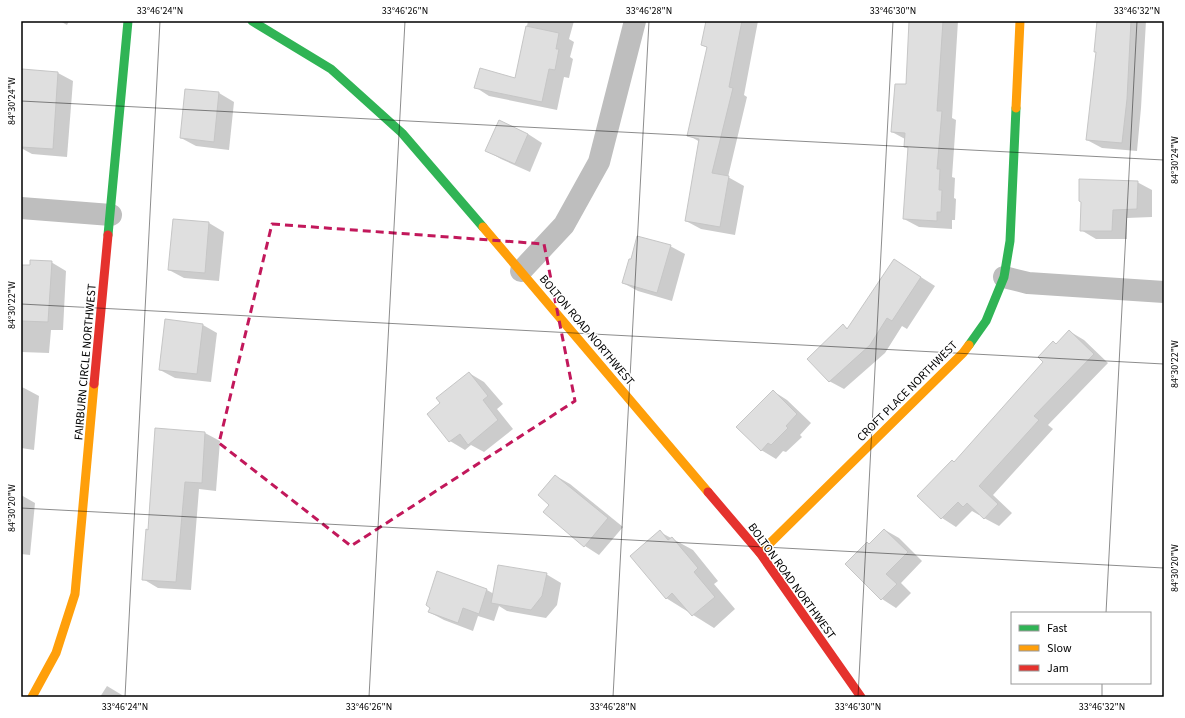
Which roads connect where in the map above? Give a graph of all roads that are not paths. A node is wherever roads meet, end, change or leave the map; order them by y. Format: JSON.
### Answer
{"nodes":[{"id":1,"x":128,"y":21,"type":"edge"},
{"id":2,"x":252,"y":21,"type":"edge"},
{"id":3,"x":636,"y":21,"type":"edge"},
{"id":4,"x":1020,"y":21,"type":"edge"},
{"id":5,"x":21,"y":208,"type":"edge"},
{"id":6,"x":111,"y":215,"type":"junction"},
{"id":7,"x":521,"y":271,"type":"junction"},
{"id":8,"x":1004,"y":277,"type":"junction"},
{"id":9,"x":1164,"y":292,"type":"edge"},
{"id":10,"x":760,"y":553,"type":"junction"},
{"id":11,"x":32,"y":697,"type":"edge"},
{"id":12,"x":861,"y":697,"type":"edge"}],
"edges":[{"from":1,"to":6,"type":"street","name":"FAIRBURN CIRCLE NORTHWEST"},
{"from":2,"to":7,"type":"street","name":"BOLTON ROAD NORTHWEST"},
{"from":3,"to":7,"type":"street"},
{"from":4,"to":8,"type":"street","name":"CROFT PLACE NORTHWEST"},
{"from":5,"to":6,"type":"street"},
{"from":6,"to":11,"type":"street","name":"FAIRBURN CIRCLE NORTHWEST"},
{"from":7,"to":10,"type":"street","name":"BOLTON ROAD NORTHWEST"},
{"from":8,"to":9,"type":"street"},
{"from":8,"to":10,"type":"street","name":"CROFT PLACE NORTHWEST"},
{"from":10,"to":12,"type":"street","name":"BOLTON ROAD NORTHWEST"}]}
